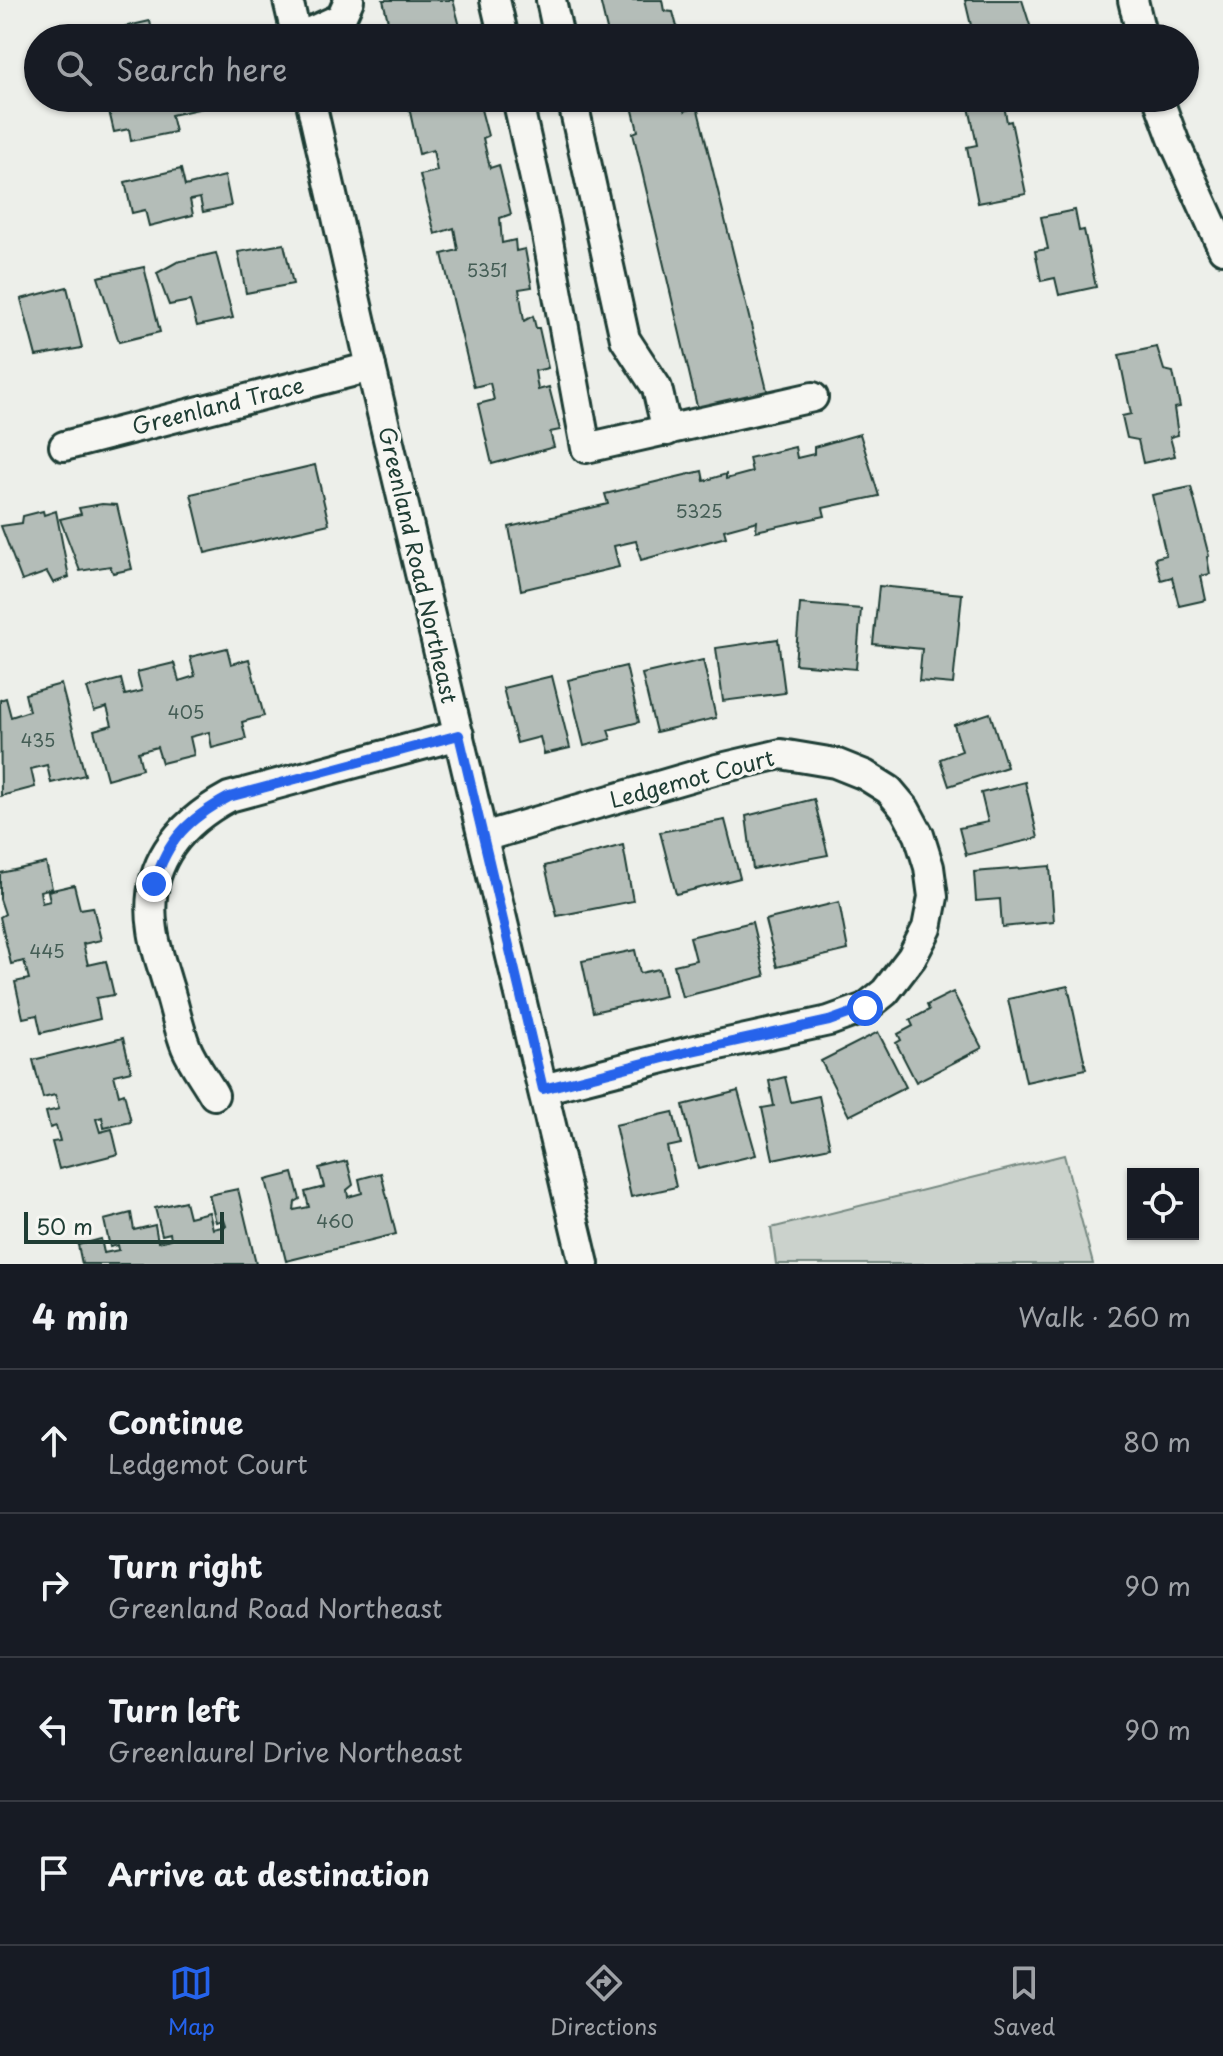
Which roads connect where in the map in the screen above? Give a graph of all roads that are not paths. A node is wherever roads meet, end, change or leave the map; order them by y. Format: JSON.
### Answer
{"nodes":[{"id":1,"x":288,"y":0,"type":"edge"},
{"id":2,"x":349,"y":0,"type":"edge"},
{"id":3,"x":495,"y":0,"type":"edge"},
{"id":4,"x":551,"y":0,"type":"edge"},
{"id":5,"x":1133,"y":0,"type":"edge"},
{"id":6,"x":294,"y":24,"type":"edge"},
{"id":7,"x":328,"y":24,"type":"edge"},
{"id":8,"x":501,"y":24,"type":"edge"},
{"id":9,"x":556,"y":24,"type":"edge"},
{"id":10,"x":1139,"y":24,"type":"edge"},
{"id":11,"x":313,"y":112,"type":"edge"},
{"id":12,"x":520,"y":112,"type":"edge"},
{"id":13,"x":575,"y":112,"type":"edge"},
{"id":14,"x":1163,"y":112,"type":"edge"},
{"id":15,"x":1223,"y":249,"type":"edge"},
{"id":16,"x":371,"y":367,"type":"junction"},
{"id":17,"x":813,"y":397,"type":"dead end"},
{"id":18,"x":667,"y":431,"type":"junction"},
{"id":19,"x":64,"y":446,"type":"dead end"},
{"id":20,"x":459,"y":735,"type":"junction"},
{"id":21,"x":483,"y":837,"type":"junction"},
{"id":22,"x":543,"y":1089,"type":"junction"},
{"id":23,"x":214,"y":1095,"type":"dead end"},
{"id":24,"x":584,"y":1264,"type":"edge"}],
"edges":[{"from":1,"to":6,"type":"street"},
{"from":2,"to":7,"type":"street"},
{"from":3,"to":8,"type":"street"},
{"from":4,"to":9,"type":"street"},
{"from":5,"to":10,"type":"street"},
{"from":11,"to":16,"type":"street","name":"Greenland Road Northeast"},
{"from":12,"to":18,"type":"street"},
{"from":13,"to":18,"type":"street"},
{"from":14,"to":15,"type":"street"},
{"from":16,"to":19,"type":"street","name":"Greenland Trace"},
{"from":16,"to":20,"type":"street","name":"Greenland Road Northeast"},
{"from":17,"to":18,"type":"street"},
{"from":20,"to":21,"type":"street","name":"Greenland Road Northeast"},
{"from":20,"to":23,"type":"street"},
{"from":21,"to":22,"type":"street","name":"Greenland Road Northeast"},
{"from":21,"to":22,"type":"street","name":"Ledgemot Court"},
{"from":22,"to":24,"type":"street","name":"Greenland Road Northeast"}]}
